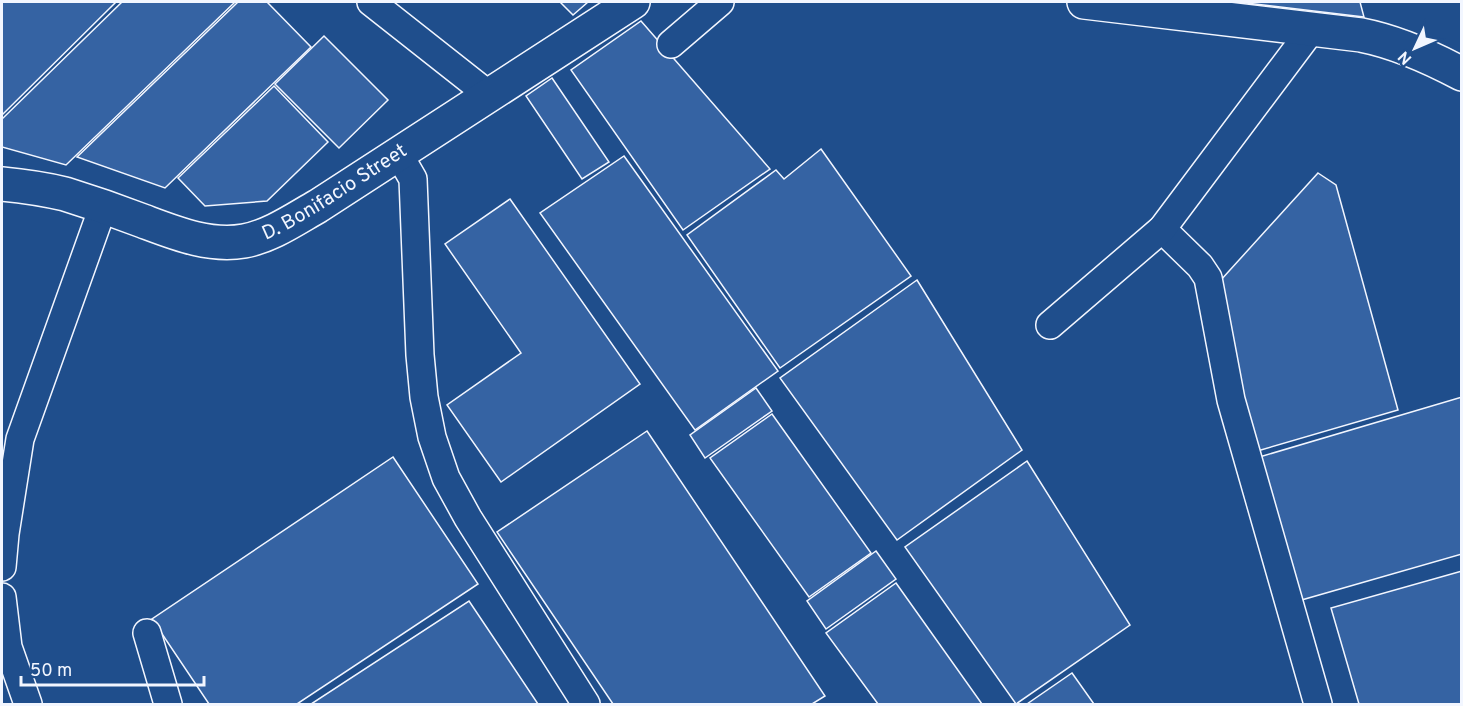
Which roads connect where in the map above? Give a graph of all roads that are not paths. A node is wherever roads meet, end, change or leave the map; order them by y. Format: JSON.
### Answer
{"nodes":[{"id":1,"x":371,"y":2,"type":"edge"},
{"id":2,"x":633,"y":2,"type":"edge"},
{"id":3,"x":720,"y":2,"type":"edge"},
{"id":4,"x":1084,"y":2,"type":"edge"},
{"id":5,"x":1312,"y":29,"type":"junction"},
{"id":6,"x":671,"y":44,"type":"dead end"},
{"id":7,"x":1461,"y":74,"type":"edge"},
{"id":8,"x":489,"y":95,"type":"junction"},
{"id":9,"x":399,"y":153,"type":"junction"},
{"id":10,"x":2,"y":184,"type":"edge"},
{"id":11,"x":103,"y":207,"type":"junction"},
{"id":12,"x":1162,"y":229,"type":"junction"},
{"id":13,"x":1050,"y":325,"type":"dead end"},
{"id":14,"x":2,"y":567,"type":"edge"},
{"id":15,"x":2,"y":597,"type":"edge"},
{"id":16,"x":147,"y":633,"type":"dead end"},
{"id":17,"x":28,"y":705,"type":"edge"},
{"id":18,"x":168,"y":705,"type":"edge"},
{"id":19,"x":586,"y":705,"type":"edge"},
{"id":20,"x":1318,"y":705,"type":"edge"}],
"edges":[{"from":1,"to":8,"type":"street"},
{"from":2,"to":8,"type":"main road","name":"D. Bonifacio Street"},
{"from":3,"to":6,"type":"street"},
{"from":4,"to":5,"type":"main road"},
{"from":5,"to":7,"type":"main road"},
{"from":5,"to":12,"type":"street"},
{"from":8,"to":9,"type":"main road","name":"D. Bonifacio Street"},
{"from":9,"to":11,"type":"main road","name":"D. Bonifacio Street"},
{"from":9,"to":19,"type":"street"},
{"from":10,"to":11,"type":"main road","name":"D. Bonifacio Street"},
{"from":11,"to":14,"type":"street"},
{"from":12,"to":13,"type":"street"},
{"from":12,"to":20,"type":"street"},
{"from":15,"to":17,"type":"street"},
{"from":16,"to":18,"type":"street"}]}
